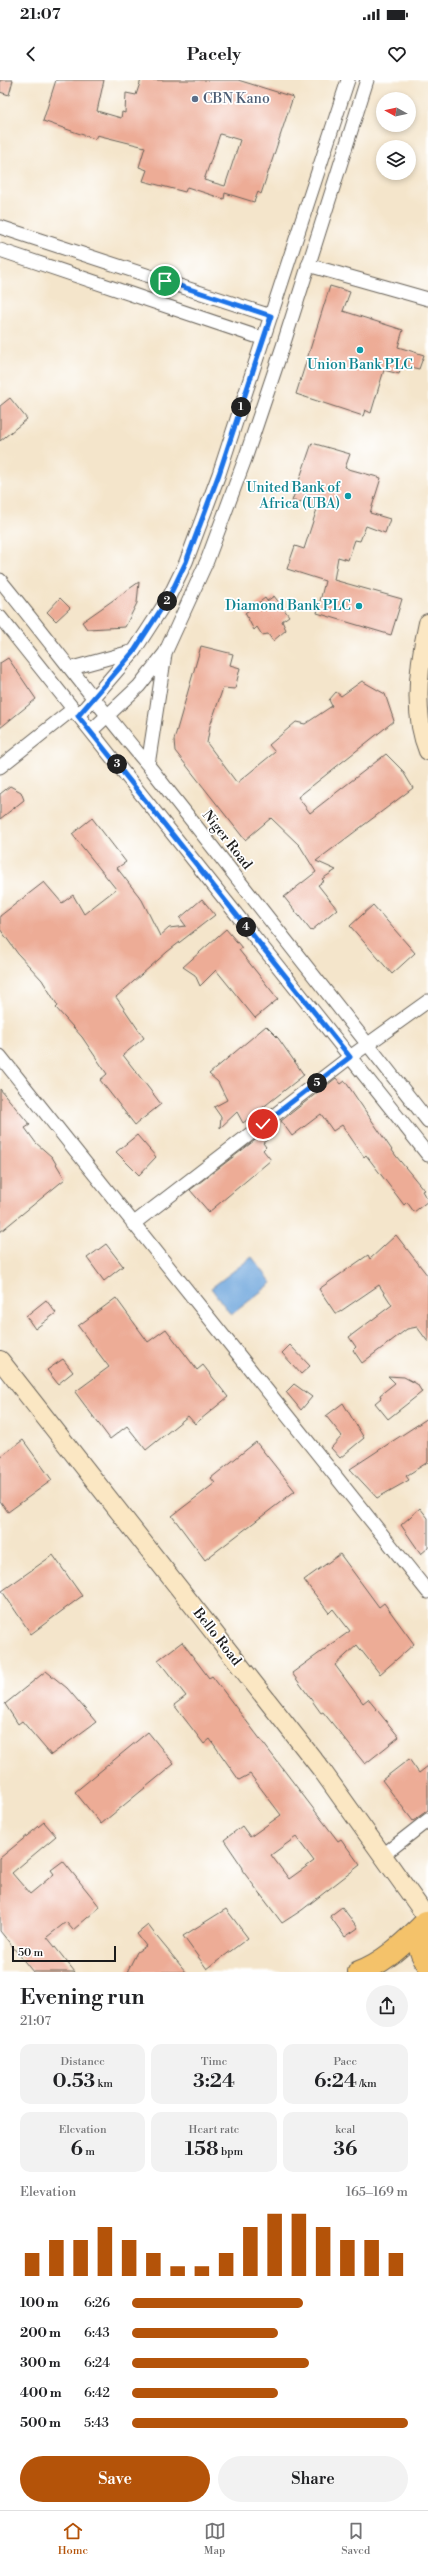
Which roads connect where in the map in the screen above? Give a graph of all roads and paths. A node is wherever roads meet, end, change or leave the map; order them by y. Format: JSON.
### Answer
{"nodes":[{"id":1,"x":348,"y":80,"type":"edge"},
{"id":2,"x":367,"y":80,"type":"edge"},
{"id":3,"x":3,"y":228,"type":"edge"},
{"id":4,"x":0,"y":246,"type":"edge"},
{"id":5,"x":0,"y":250,"type":"edge"},
{"id":6,"x":308,"y":265,"type":"junction"},
{"id":7,"x":428,"y":299,"type":"edge"},
{"id":8,"x":271,"y":316,"type":"junction"},
{"id":9,"x":264,"y":339,"type":"junction"},
{"id":10,"x":0,"y":580,"type":"edge"},
{"id":11,"x":0,"y":617,"type":"edge"},
{"id":12,"x":428,"y":623,"type":"edge"},
{"id":13,"x":134,"y":651,"type":"junction"},
{"id":14,"x":165,"y":653,"type":"junction"},
{"id":15,"x":72,"y":668,"type":"junction"},
{"id":16,"x":94,"y":700,"type":"junction"},
{"id":17,"x":76,"y":712,"type":"junction"},
{"id":18,"x":107,"y":716,"type":"junction"},
{"id":19,"x":91,"y":731,"type":"junction"},
{"id":20,"x":428,"y":751,"type":"edge"},
{"id":21,"x":148,"y":764,"type":"junction"},
{"id":22,"x":0,"y":767,"type":"edge"},
{"id":23,"x":428,"y":1001,"type":"edge"},
{"id":24,"x":368,"y":1046,"type":"junction"},
{"id":25,"x":0,"y":1056,"type":"edge"},
{"id":26,"x":350,"y":1057,"type":"junction"},
{"id":27,"x":428,"y":1121,"type":"edge"},
{"id":28,"x":428,"y":1155,"type":"edge"},
{"id":29,"x":133,"y":1224,"type":"junction"},
{"id":30,"x":0,"y":1360,"type":"edge"},
{"id":31,"x":428,"y":1592,"type":"edge"},
{"id":32,"x":428,"y":1820,"type":"edge"},
{"id":33,"x":382,"y":1856,"type":"junction"},
{"id":34,"x":426,"y":1922,"type":"edge"},
{"id":35,"x":428,"y":1964,"type":"edge"},
{"id":36,"x":359,"y":1972,"type":"edge"}],
"edges":[{"from":1,"to":8,"type":"street"},
{"from":2,"to":6,"type":"street"},
{"from":3,"to":4,"type":"street"},
{"from":3,"to":8,"type":"street"},
{"from":5,"to":9,"type":"street"},
{"from":6,"to":7,"type":"street"},
{"from":6,"to":14,"type":"street"},
{"from":8,"to":9,"type":"street"},
{"from":9,"to":13,"type":"street"},
{"from":10,"to":15,"type":"street","name":"Niger Road"},
{"from":11,"to":17,"type":"street"},
{"from":12,"to":20,"type":"street"},
{"from":13,"to":15,"type":"street"},
{"from":13,"to":16,"type":"street"},
{"from":14,"to":18,"type":"street"},
{"from":14,"to":21,"type":"street"},
{"from":15,"to":16,"type":"street","name":"Niger Road"},
{"from":16,"to":17,"type":"street"},
{"from":16,"to":18,"type":"street","name":"Niger Road"},
{"from":17,"to":19,"type":"street"},
{"from":17,"to":22,"type":"street"},
{"from":18,"to":19,"type":"street"},
{"from":18,"to":21,"type":"street","name":"Niger Road"},
{"from":19,"to":26,"type":"street"},
{"from":21,"to":24,"type":"street","name":"Niger Road"},
{"from":23,"to":24,"type":"street"},
{"from":24,"to":26,"type":"street"},
{"from":24,"to":27,"type":"street","name":"Niger Road"},
{"from":25,"to":29,"type":"street"},
{"from":26,"to":28,"type":"street"},
{"from":26,"to":29,"type":"street"},
{"from":29,"to":31,"type":"street"},
{"from":30,"to":33,"type":"street","name":"Bello Road"},
{"from":32,"to":33,"type":"street"},
{"from":33,"to":34,"type":"street","name":"Bello Road"},
{"from":34,"to":35,"type":"highway"},
{"from":34,"to":36,"type":"highway"}]}
